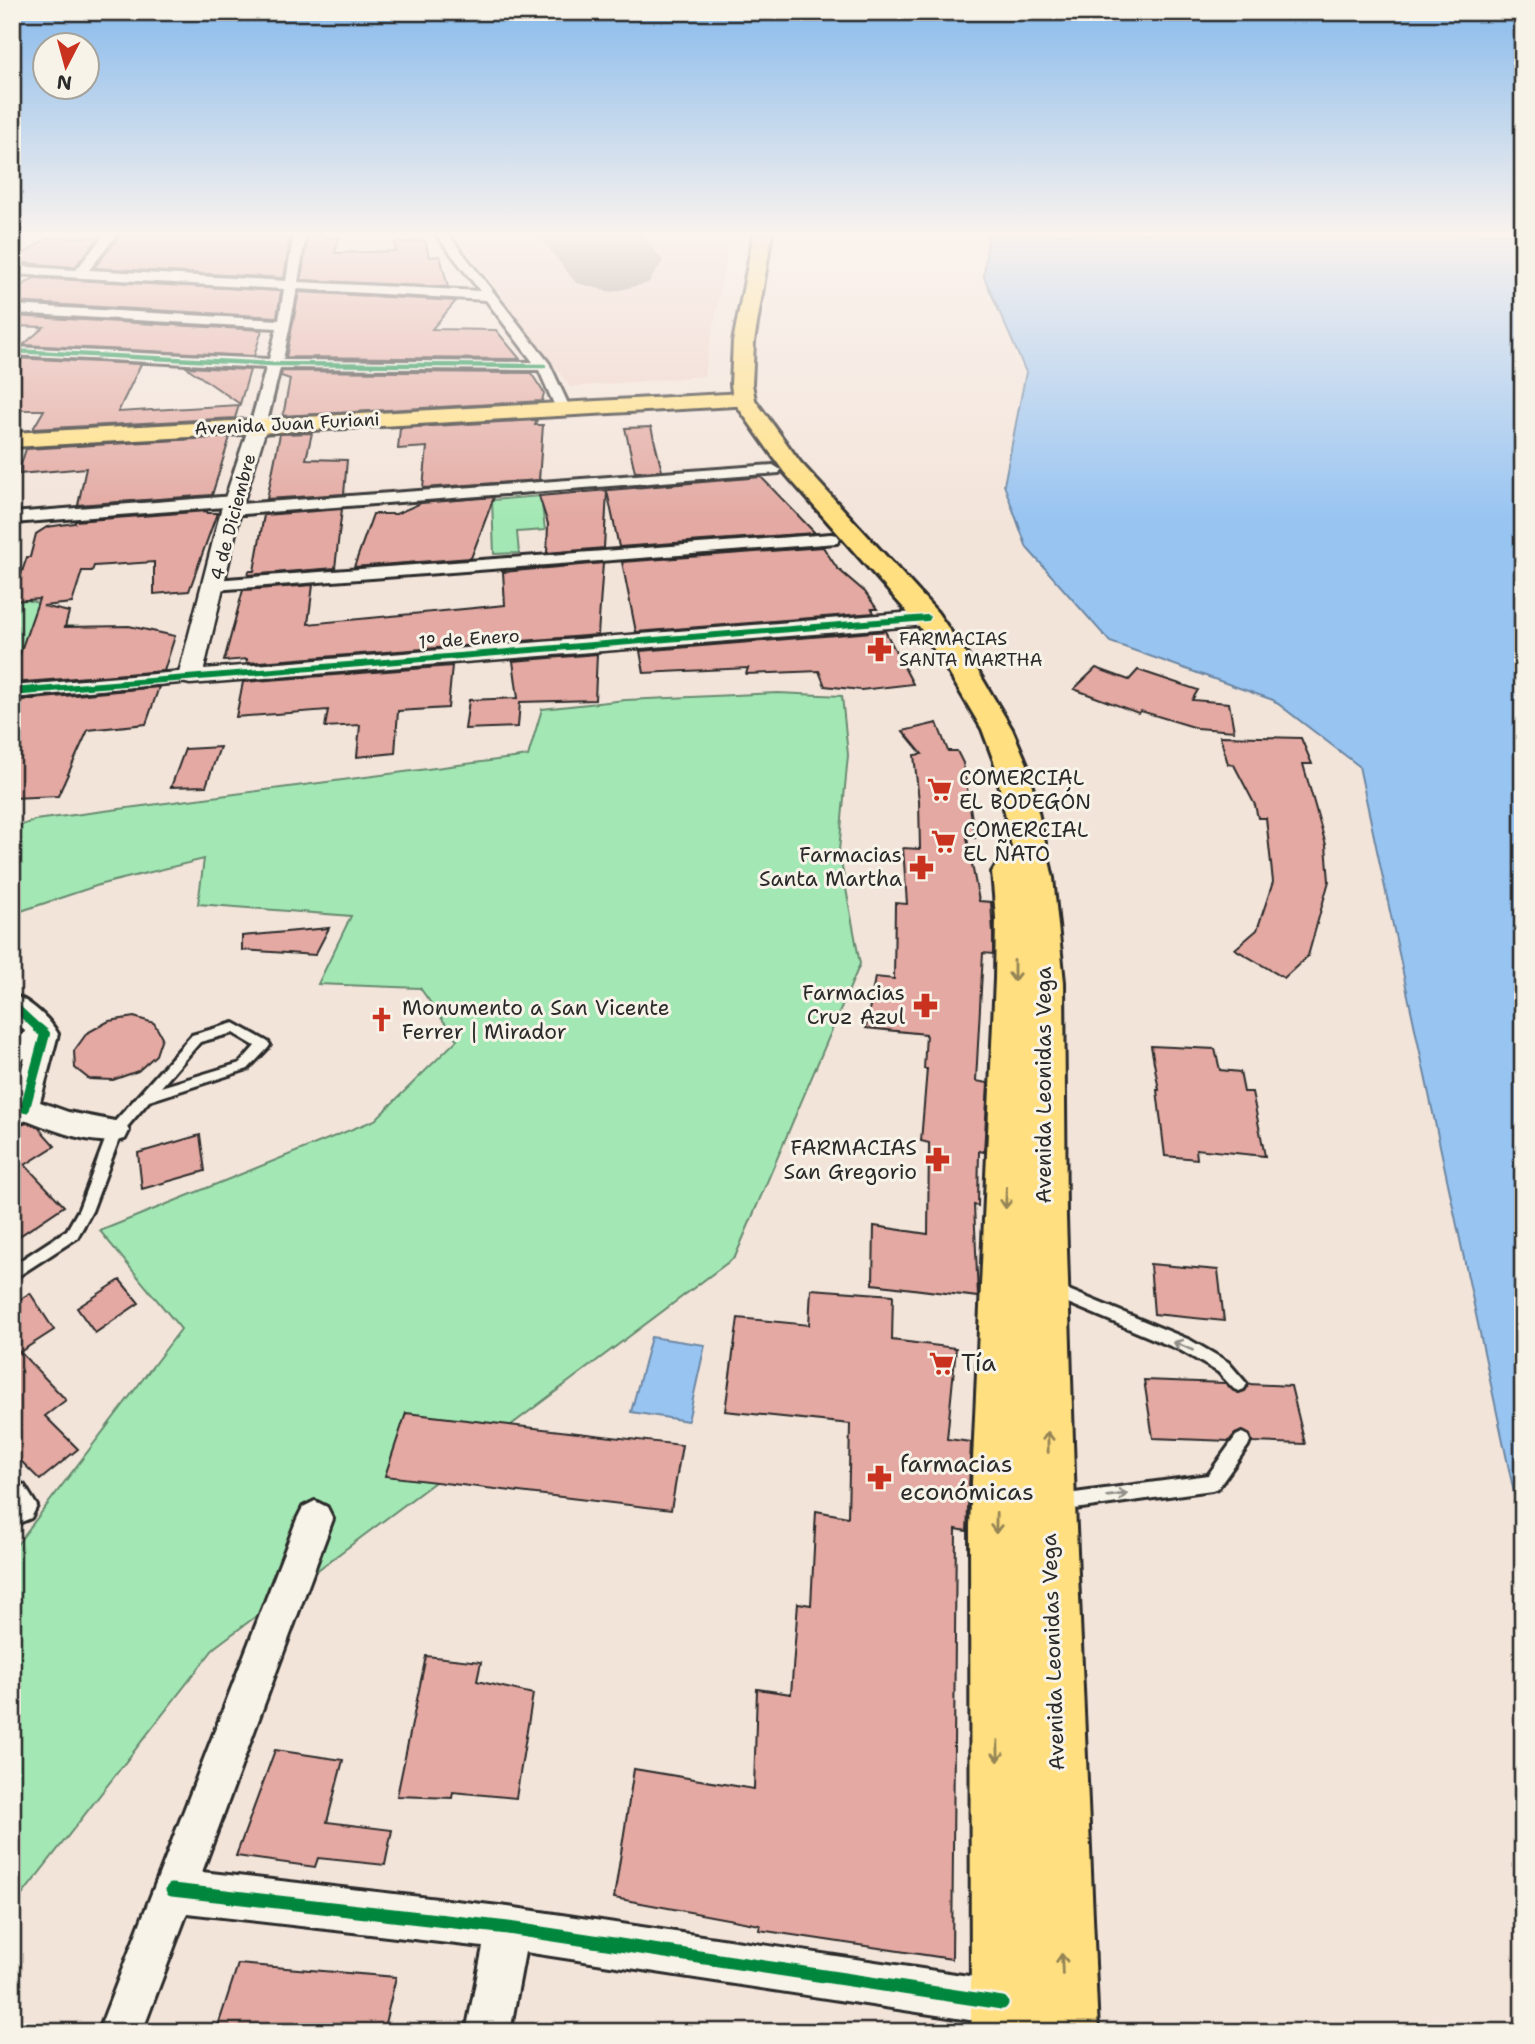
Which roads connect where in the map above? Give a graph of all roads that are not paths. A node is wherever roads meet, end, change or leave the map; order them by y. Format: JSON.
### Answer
{"nodes":[{"id":1,"x":284,"y":328,"type":"edge"},
{"id":2,"x":516,"y":328,"type":"edge"},
{"id":3,"x":732,"y":328,"type":"edge"},
{"id":4,"x":747,"y":328,"type":"edge"},
{"id":5,"x":12,"y":351,"type":"edge"},
{"id":6,"x":273,"y":364,"type":"junction"},
{"id":7,"x":544,"y":366,"type":"junction"},
{"id":8,"x":729,"y":383,"type":"junction"},
{"id":9,"x":562,"y":408,"type":"junction"},
{"id":10,"x":258,"y":426,"type":"junction"},
{"id":11,"x":12,"y":440,"type":"edge"},
{"id":12,"x":773,"y":470,"type":"junction"},
{"id":13,"x":233,"y":506,"type":"junction"},
{"id":14,"x":12,"y":518,"type":"edge"},
{"id":15,"x":831,"y":539,"type":"junction"},
{"id":16,"x":215,"y":585,"type":"junction"},
{"id":17,"x":916,"y":620,"type":"junction"},
{"id":18,"x":190,"y":677,"type":"junction"},
{"id":19,"x":12,"y":692,"type":"edge"},
{"id":20,"x":12,"y":1004,"type":"edge"},
{"id":21,"x":45,"y":1034,"type":"junction"},
{"id":22,"x":12,"y":1053,"type":"edge"},
{"id":23,"x":143,"y":1098,"type":"junction"},
{"id":24,"x":19,"y":1112,"type":"edge"},
{"id":25,"x":115,"y":1131,"type":"junction"},
{"id":26,"x":12,"y":1274,"type":"edge"},
{"id":27,"x":1045,"y":1286,"type":"junction"},
{"id":28,"x":1239,"y":1384,"type":"dead end"},
{"id":29,"x":1242,"y":1441,"type":"dead end"},
{"id":30,"x":1049,"y":1505,"type":"junction"},
{"id":31,"x":314,"y":1518,"type":"dead end"},
{"id":32,"x":172,"y":1890,"type":"junction"},
{"id":33,"x":508,"y":1928,"type":"junction"},
{"id":34,"x":1003,"y":2017,"type":"edge"},
{"id":35,"x":120,"y":2032,"type":"edge"},
{"id":36,"x":488,"y":2032,"type":"edge"},
{"id":37,"x":1065,"y":2032,"type":"edge"}],
"edges":[{"from":1,"to":6,"type":"street","name":"4 de Diciembre"},
{"from":2,"to":7,"type":"street"},
{"from":3,"to":8,"type":"main road"},
{"from":4,"to":8,"type":"main road"},
{"from":5,"to":6,"type":"street"},
{"from":6,"to":7,"type":"street"},
{"from":6,"to":10,"type":"street","name":"4 de Diciembre"},
{"from":7,"to":9,"type":"street"},
{"from":8,"to":9,"type":"main road","name":"Avenida Juan Furiani"},
{"from":8,"to":12,"type":"main road","name":"Avenida Leonidas Vega"},
{"from":8,"to":17,"type":"main road","name":"Avenida Leonidas Vega"},
{"from":9,"to":10,"type":"main road","name":"Avenida Juan Furiani"},
{"from":10,"to":11,"type":"main road","name":"Avenida Juan Furiani"},
{"from":10,"to":13,"type":"street","name":"4 de Diciembre"},
{"from":12,"to":13,"type":"street"},
{"from":12,"to":15,"type":"main road","name":"Avenida Leonidas Vega"},
{"from":13,"to":14,"type":"street"},
{"from":13,"to":16,"type":"street","name":"4 de Diciembre"},
{"from":15,"to":16,"type":"street"},
{"from":15,"to":17,"type":"main road","name":"Avenida Leonidas Vega"},
{"from":16,"to":18,"type":"street","name":"4 de Diciembre"},
{"from":17,"to":18,"type":"street","name":"1º de Enero"},
{"from":17,"to":27,"type":"main road","name":"Avenida Leonidas Vega"},
{"from":17,"to":34,"type":"main road","name":"Avenida Leonidas Vega","one_way":true},
{"from":18,"to":19,"type":"street","name":"1º de Enero"},
{"from":20,"to":21,"type":"street"},
{"from":21,"to":22,"type":"street"},
{"from":21,"to":24,"type":"street"},
{"from":23,"to":23,"type":"lane"},
{"from":23,"to":25,"type":"lane"},
{"from":24,"to":25,"type":"street"},
{"from":25,"to":26,"type":"lane"},
{"from":28,"to":27,"type":"lane","one_way":true},
{"from":30,"to":27,"type":"main road","name":"Avenida Leonidas Vega","one_way":true},
{"from":30,"to":29,"type":"lane","one_way":true},
{"from":37,"to":30,"type":"main road","name":"Avenida Leonidas Vega","one_way":true},
{"from":31,"to":32,"type":"street"},
{"from":32,"to":33,"type":"street"},
{"from":32,"to":35,"type":"street"},
{"from":33,"to":34,"type":"street"},
{"from":33,"to":36,"type":"street"}]}
